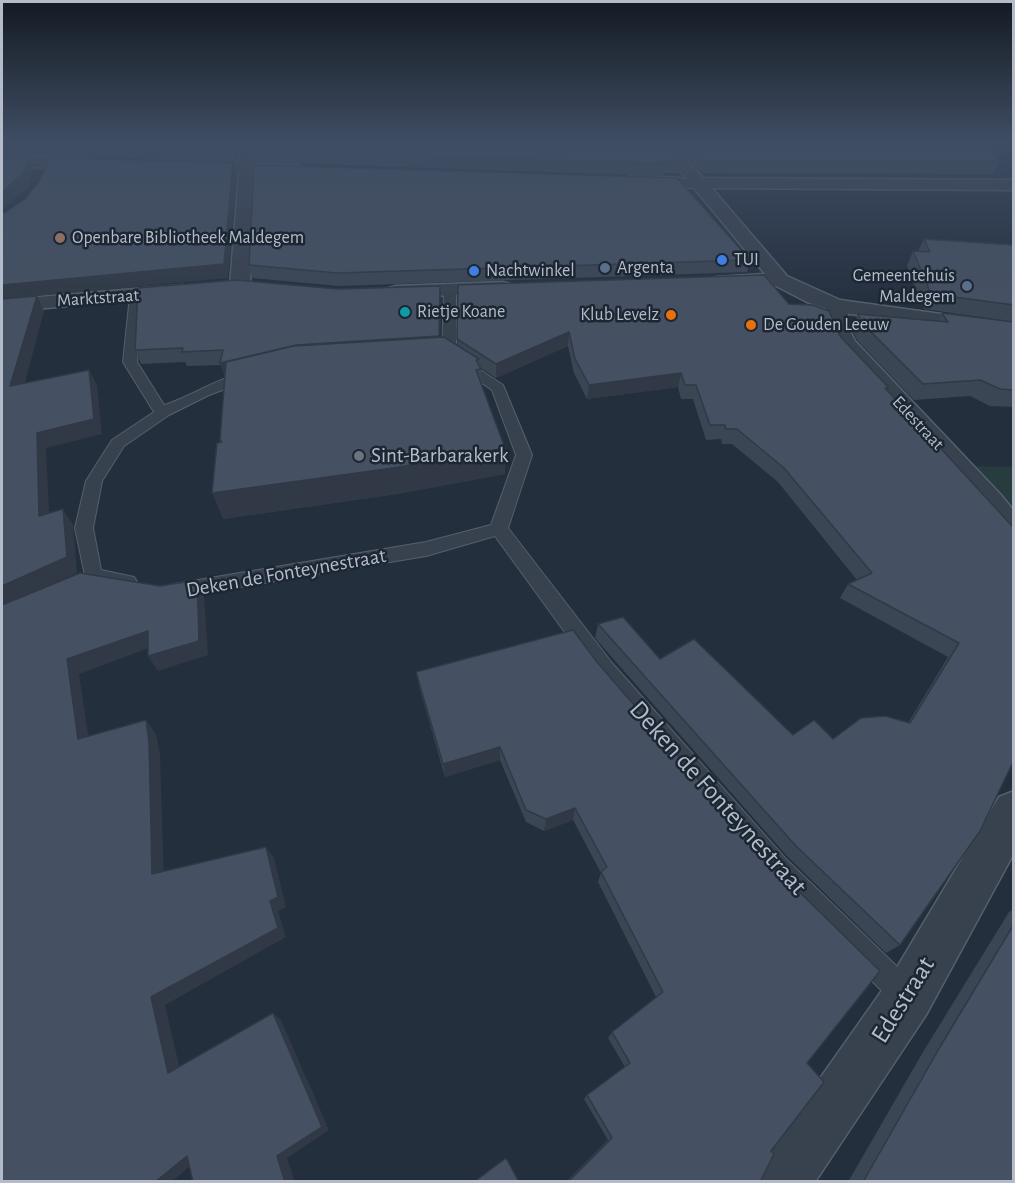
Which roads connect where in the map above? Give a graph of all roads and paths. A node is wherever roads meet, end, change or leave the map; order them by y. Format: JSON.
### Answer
{"nodes":[{"id":1,"x":245,"y":198,"type":"edge"},
{"id":2,"x":712,"y":198,"type":"edge"},
{"id":3,"x":780,"y":280,"type":"junction"},
{"id":4,"x":699,"y":282,"type":"edge"},
{"id":5,"x":240,"y":285,"type":"junction"},
{"id":6,"x":262,"y":287,"type":"edge"},
{"id":7,"x":518,"y":288,"type":"edge"},
{"id":8,"x":450,"y":290,"type":"junction"},
{"id":9,"x":372,"y":293,"type":"edge"},
{"id":10,"x":136,"y":296,"type":"junction"},
{"id":11,"x":2,"y":306,"type":"edge"},
{"id":12,"x":837,"y":306,"type":"junction"},
{"id":13,"x":1014,"y":331,"type":"edge"},
{"id":14,"x":449,"y":356,"type":"junction"},
{"id":15,"x":429,"y":358,"type":"edge"},
{"id":16,"x":266,"y":373,"type":"edge"},
{"id":17,"x":165,"y":412,"type":"junction"},
{"id":18,"x":499,"y":529,"type":"junction"},
{"id":19,"x":1014,"y":534,"type":"edge"},
{"id":20,"x":93,"y":575,"type":"junction"},
{"id":21,"x":73,"y":587,"type":"edge"},
{"id":22,"x":1014,"y":811,"type":"edge"},
{"id":23,"x":908,"y":997,"type":"junction"},
{"id":24,"x":781,"y":1182,"type":"edge"}],
"edges":[{"from":1,"to":5,"type":"street"},
{"from":2,"to":3,"type":"street"},
{"from":3,"to":4,"type":"street"},
{"from":3,"to":12,"type":"street"},
{"from":5,"to":6,"type":"street","name":"Marktstraat"},
{"from":5,"to":10,"type":"street","name":"Marktstraat"},
{"from":7,"to":8,"type":"street"},
{"from":8,"to":9,"type":"street"},
{"from":8,"to":14,"type":"lane"},
{"from":10,"to":11,"type":"street","name":"Marktstraat"},
{"from":10,"to":17,"type":"lane"},
{"from":12,"to":13,"type":"street"},
{"from":12,"to":19,"type":"street","name":"Edestraat"},
{"from":14,"to":15,"type":"lane"},
{"from":14,"to":18,"type":"lane"},
{"from":16,"to":17,"type":"lane"},
{"from":17,"to":20,"type":"lane"},
{"from":18,"to":20,"type":"lane","name":"Deken de Fonteynestraat"},
{"from":18,"to":23,"type":"lane","name":"Deken de Fonteynestraat"},
{"from":20,"to":21,"type":"lane"},
{"from":22,"to":23,"type":"street","name":"Edestraat"},
{"from":23,"to":24,"type":"street","name":"Edestraat"}]}
